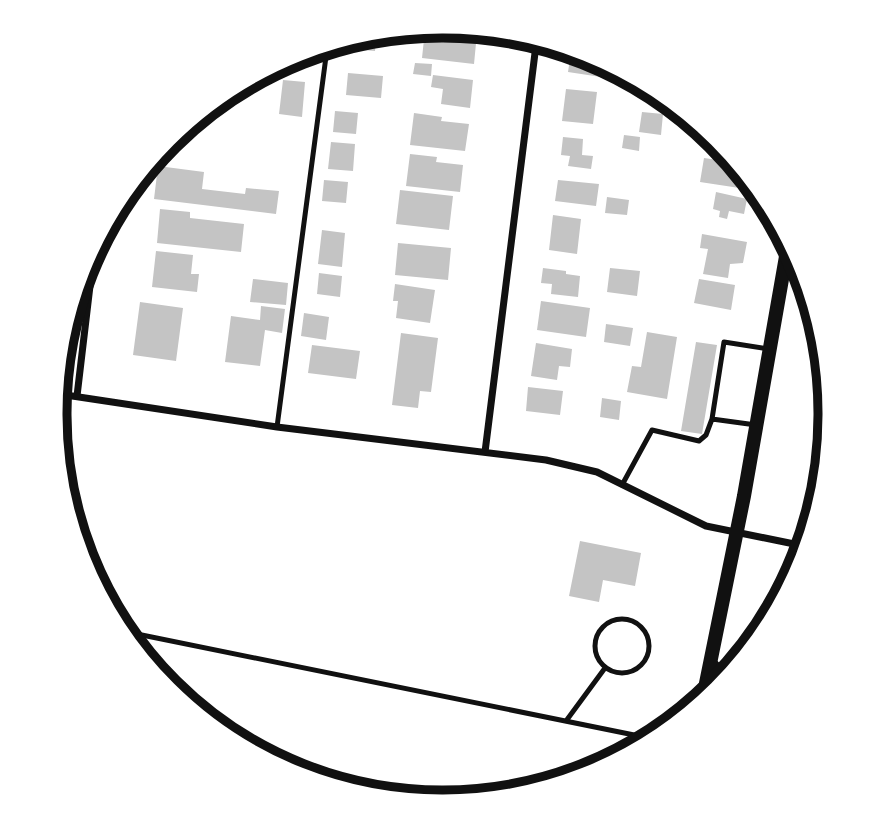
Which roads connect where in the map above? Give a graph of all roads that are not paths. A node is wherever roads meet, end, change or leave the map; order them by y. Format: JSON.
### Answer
{"nodes":[{"id":1,"x":536,"y":50,"type":"edge"},
{"id":2,"x":326,"y":57,"type":"edge"},
{"id":3,"x":785,"y":260,"type":"edge"},
{"id":4,"x":90,"y":285,"type":"edge"},
{"id":5,"x":769,"y":349,"type":"junction"},
{"id":6,"x":68,"y":395,"type":"edge"},
{"id":7,"x":77,"y":396,"type":"junction"},
{"id":8,"x":712,"y":419,"type":"junction"},
{"id":9,"x":756,"y":425,"type":"junction"},
{"id":10,"x":277,"y":427,"type":"junction"},
{"id":11,"x":485,"y":452,"type":"junction"},
{"id":12,"x":622,"y":485,"type":"junction"},
{"id":13,"x":736,"y":532,"type":"junction"},
{"id":14,"x":795,"y":544,"type":"edge"},
{"id":15,"x":139,"y":634,"type":"edge"},
{"id":16,"x":711,"y":658,"type":"junction"},
{"id":17,"x":720,"y":667,"type":"edge"},
{"id":18,"x":605,"y":668,"type":"junction"},
{"id":19,"x":706,"y":683,"type":"edge"},
{"id":20,"x":566,"y":721,"type":"junction"},
{"id":21,"x":637,"y":735,"type":"edge"}],
"edges":[{"from":1,"to":11,"type":"street"},
{"from":2,"to":10,"type":"lane"},
{"from":3,"to":5,"type":"main road"},
{"from":4,"to":7,"type":"street"},
{"from":5,"to":8,"type":"lane"},
{"from":5,"to":9,"type":"main road"},
{"from":6,"to":7,"type":"street"},
{"from":7,"to":10,"type":"street"},
{"from":8,"to":9,"type":"lane"},
{"from":8,"to":12,"type":"lane"},
{"from":9,"to":13,"type":"main road"},
{"from":10,"to":11,"type":"street"},
{"from":11,"to":12,"type":"street"},
{"from":12,"to":13,"type":"street"},
{"from":13,"to":14,"type":"street"},
{"from":13,"to":16,"type":"main road"},
{"from":15,"to":20,"type":"lane"},
{"from":16,"to":17,"type":"lane"},
{"from":16,"to":19,"type":"main road"},
{"from":18,"to":18,"type":"lane"},
{"from":18,"to":20,"type":"lane"},
{"from":20,"to":21,"type":"lane"}]}
